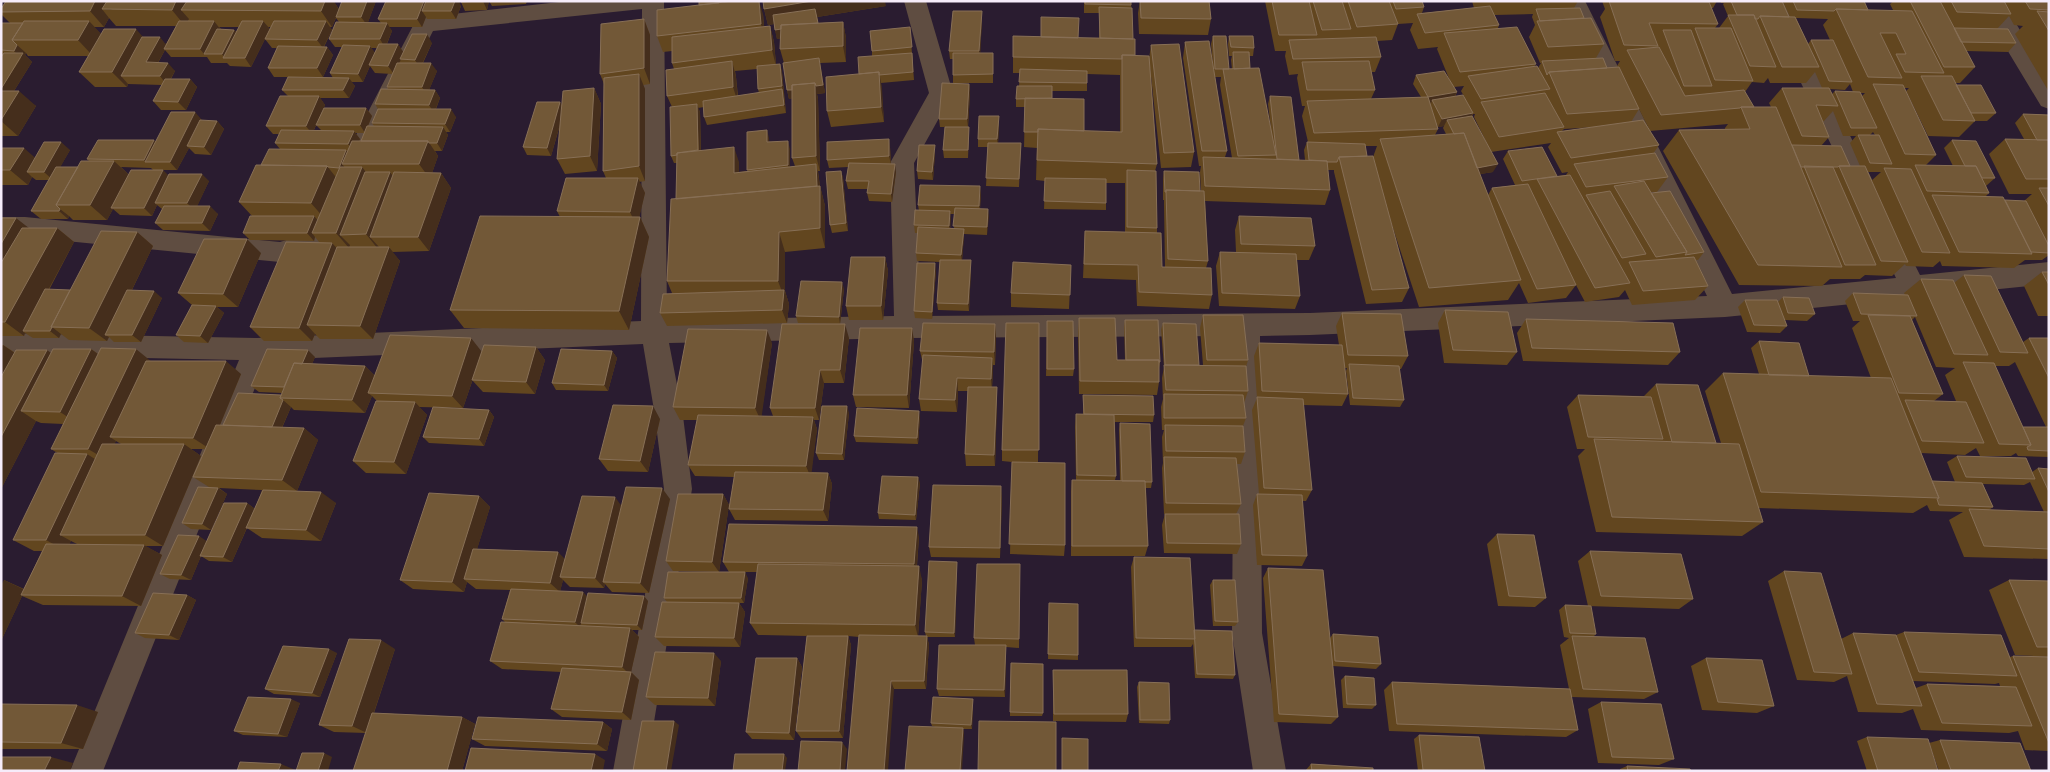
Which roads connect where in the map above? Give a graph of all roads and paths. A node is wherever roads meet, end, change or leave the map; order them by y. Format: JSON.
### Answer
{"nodes":[{"id":1,"x":645,"y":1,"type":"edge"},
{"id":2,"x":653,"y":1,"type":"edge"},
{"id":3,"x":915,"y":1,"type":"edge"},
{"id":4,"x":1574,"y":1,"type":"edge"},
{"id":5,"x":1777,"y":1,"type":"edge"},
{"id":6,"x":1992,"y":1,"type":"edge"},
{"id":7,"x":2049,"y":100,"type":"edge"},
{"id":8,"x":1,"y":227,"type":"edge"},
{"id":9,"x":2049,"y":273,"type":"edge"},
{"id":10,"x":1913,"y":287,"type":"junction"},
{"id":11,"x":1725,"y":306,"type":"junction"},
{"id":12,"x":1247,"y":323,"type":"junction"},
{"id":13,"x":908,"y":327,"type":"junction"},
{"id":14,"x":654,"y":332,"type":"junction"},
{"id":15,"x":1,"y":344,"type":"edge"},
{"id":16,"x":257,"y":349,"type":"junction"},
{"id":17,"x":86,"y":771,"type":"edge"},
{"id":18,"x":629,"y":771,"type":"edge"},
{"id":19,"x":1270,"y":771,"type":"edge"}],
"edges":[{"from":1,"to":8,"type":"street"},
{"from":2,"to":14,"type":"street"},
{"from":3,"to":13,"type":"street"},
{"from":4,"to":11,"type":"street"},
{"from":5,"to":10,"type":"street"},
{"from":6,"to":7,"type":"street"},
{"from":9,"to":10,"type":"street"},
{"from":10,"to":11,"type":"street"},
{"from":11,"to":12,"type":"street"},
{"from":12,"to":13,"type":"street"},
{"from":12,"to":19,"type":"street"},
{"from":13,"to":14,"type":"street"},
{"from":14,"to":16,"type":"street"},
{"from":14,"to":18,"type":"street"},
{"from":15,"to":16,"type":"street"},
{"from":16,"to":17,"type":"street"}]}
